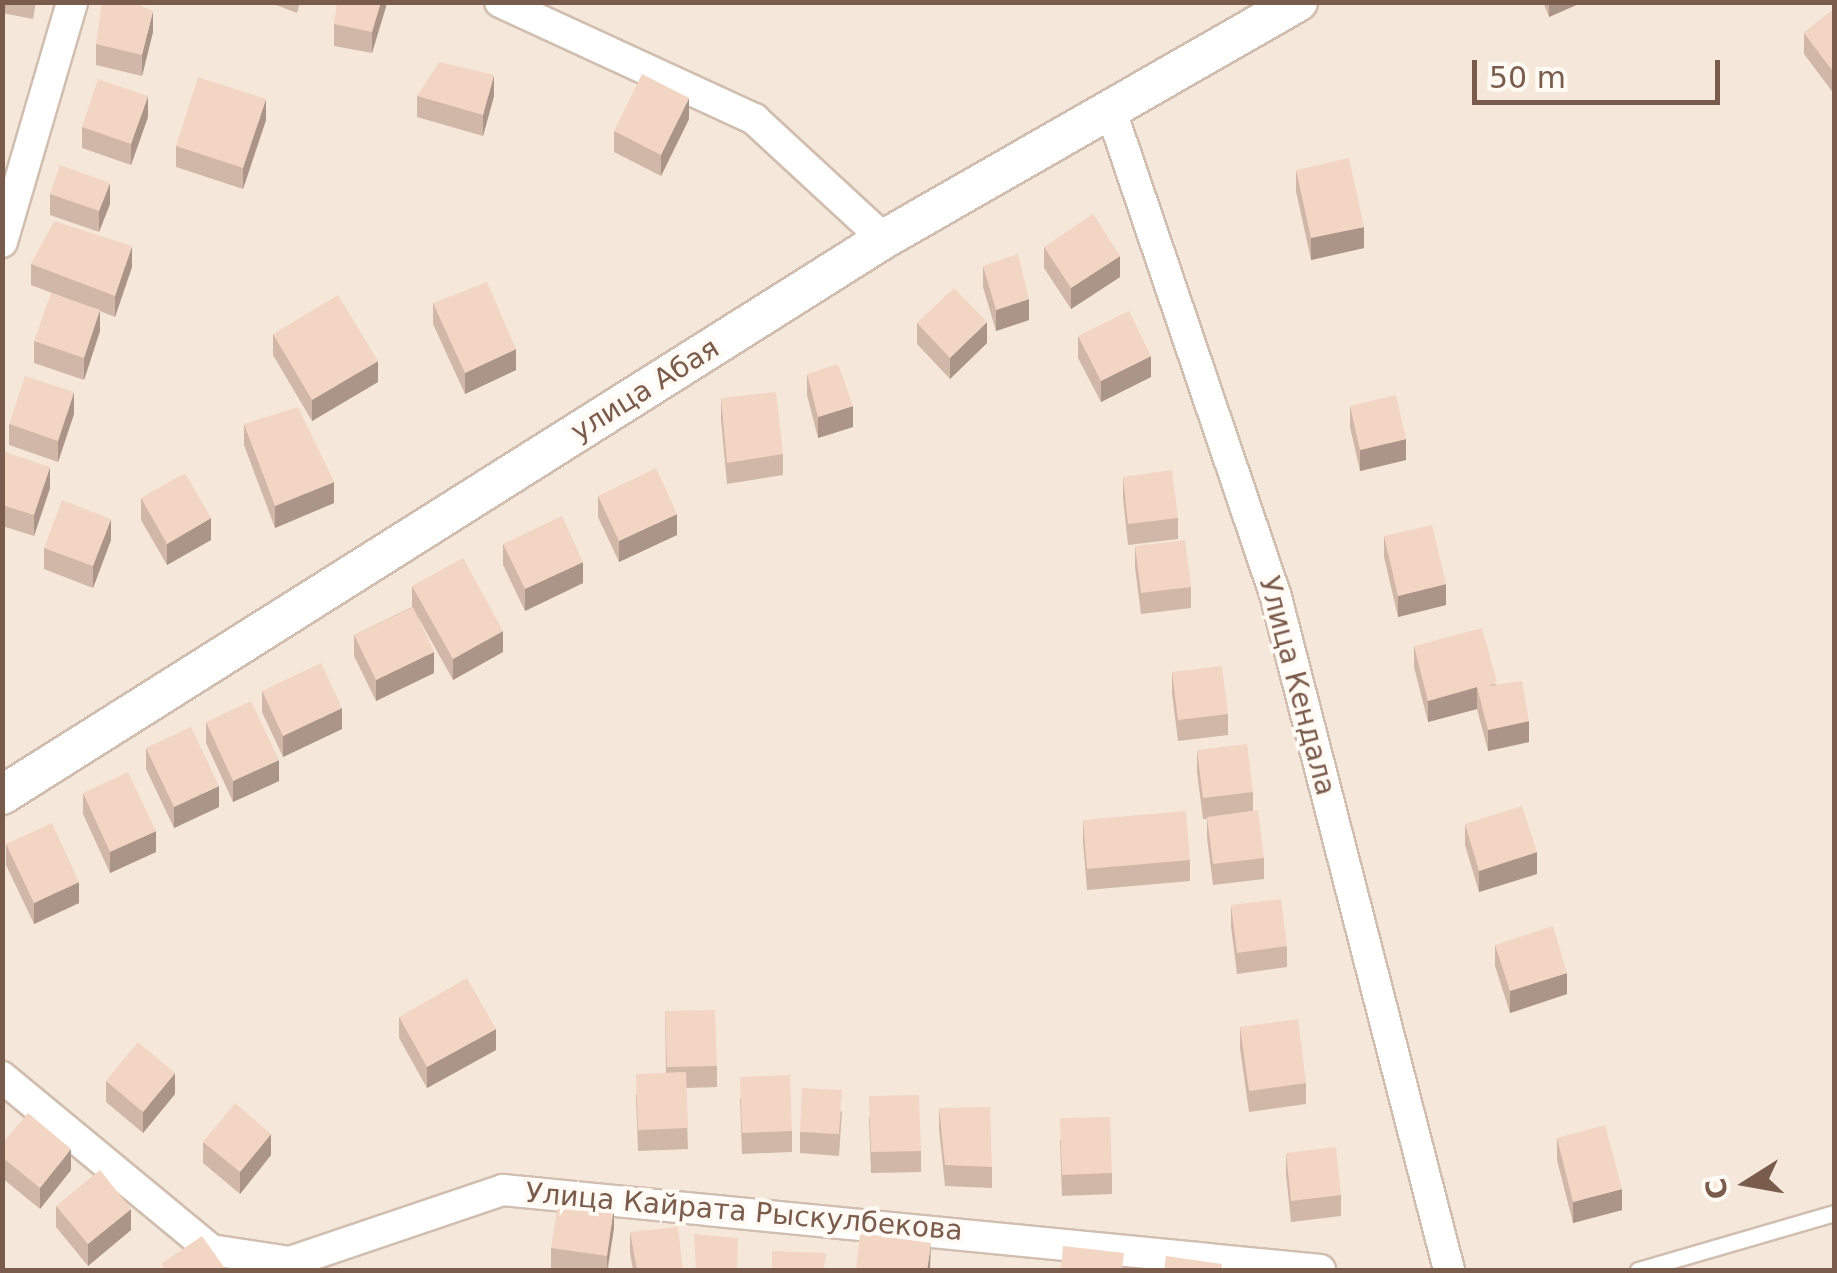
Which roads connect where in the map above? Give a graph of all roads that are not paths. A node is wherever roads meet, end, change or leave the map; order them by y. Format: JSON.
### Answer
{"nodes":[{"id":1,"x":72,"y":2,"type":"edge"},
{"id":2,"x":500,"y":2,"type":"edge"},
{"id":3,"x":1298,"y":2,"type":"edge"},
{"id":4,"x":1111,"y":111,"type":"junction"},
{"id":5,"x":884,"y":239,"type":"junction"},
{"id":6,"x":2,"y":242,"type":"edge"},
{"id":7,"x":2,"y":794,"type":"edge"},
{"id":8,"x":2,"y":1077,"type":"edge"},
{"id":9,"x":1834,"y":1214,"type":"edge"},
{"id":10,"x":1320,"y":1270,"type":"edge"},
{"id":11,"x":1449,"y":1270,"type":"edge"},
{"id":12,"x":1638,"y":1270,"type":"edge"}],
"edges":[{"from":1,"to":6,"type":"street"},
{"from":2,"to":5,"type":"street"},
{"from":3,"to":4,"type":"street","name":"улица Абая"},
{"from":4,"to":5,"type":"street","name":"улица Абая"},
{"from":4,"to":11,"type":"street","name":"Улица Кендала"},
{"from":5,"to":7,"type":"street","name":"улица Абая"},
{"from":8,"to":10,"type":"street","name":"Улица Кайрата Рыскулбекова"},
{"from":9,"to":12,"type":"lane"}]}
